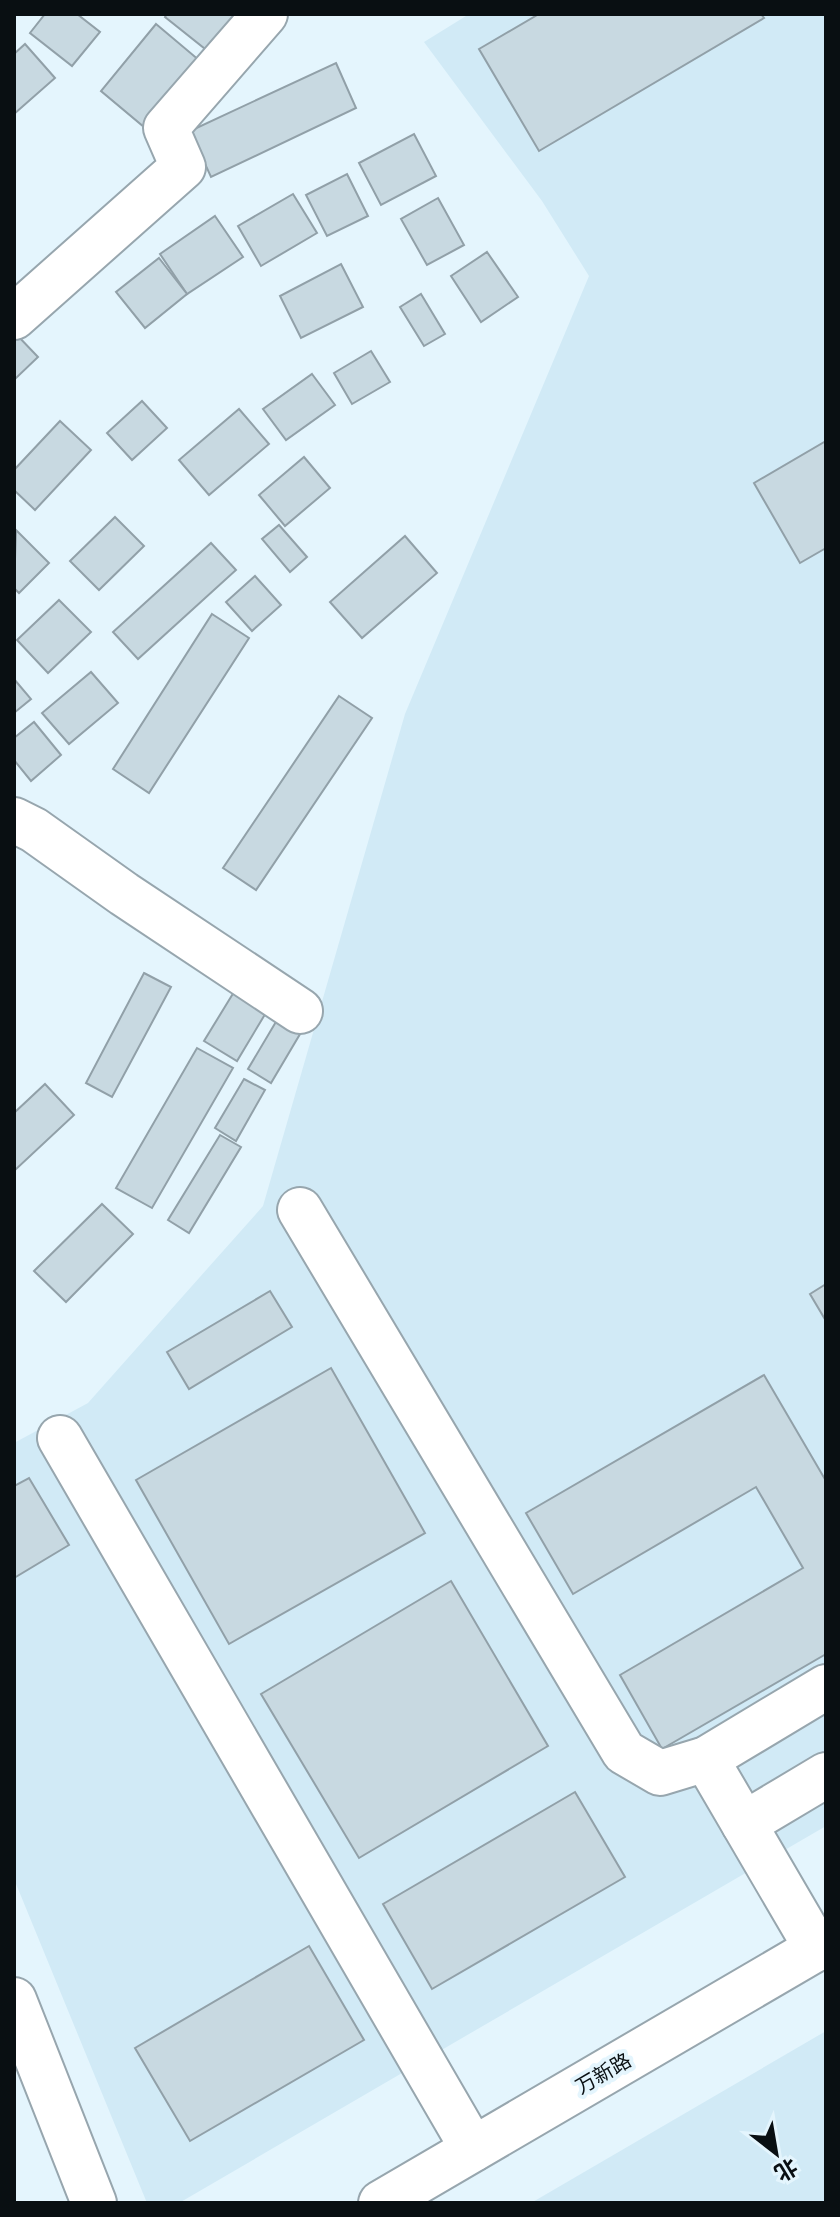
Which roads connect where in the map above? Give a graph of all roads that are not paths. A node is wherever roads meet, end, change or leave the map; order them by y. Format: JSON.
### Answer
{"nodes":[{"id":1,"x":265,"y":14,"type":"edge"},
{"id":2,"x":14,"y":317,"type":"edge"},
{"id":3,"x":14,"y":820,"type":"edge"},
{"id":4,"x":300,"y":1011,"type":"dead end"},
{"id":5,"x":300,"y":1210,"type":"dead end"},
{"id":6,"x":60,"y":1438,"type":"dead end"},
{"id":7,"x":826,"y":1687,"type":"edge"},
{"id":8,"x":706,"y":1759,"type":"junction"},
{"id":9,"x":826,"y":1775,"type":"edge"},
{"id":10,"x":744,"y":1824,"type":"junction"},
{"id":11,"x":821,"y":1946,"type":"edge"},
{"id":12,"x":14,"y":2000,"type":"edge"},
{"id":13,"x":473,"y":2149,"type":"junction"},
{"id":14,"x":94,"y":2203,"type":"edge"},
{"id":15,"x":381,"y":2203,"type":"edge"}],
"edges":[{"from":1,"to":2,"type":"street"},
{"from":3,"to":4,"type":"street"},
{"from":5,"to":8,"type":"street"},
{"from":6,"to":13,"type":"street"},
{"from":7,"to":8,"type":"street"},
{"from":8,"to":10,"type":"street"},
{"from":9,"to":10,"type":"street"},
{"from":10,"to":11,"type":"street"},
{"from":11,"to":13,"type":"street","name":"万新路"},
{"from":12,"to":14,"type":"street"},
{"from":13,"to":15,"type":"street","name":"万新路"}]}
